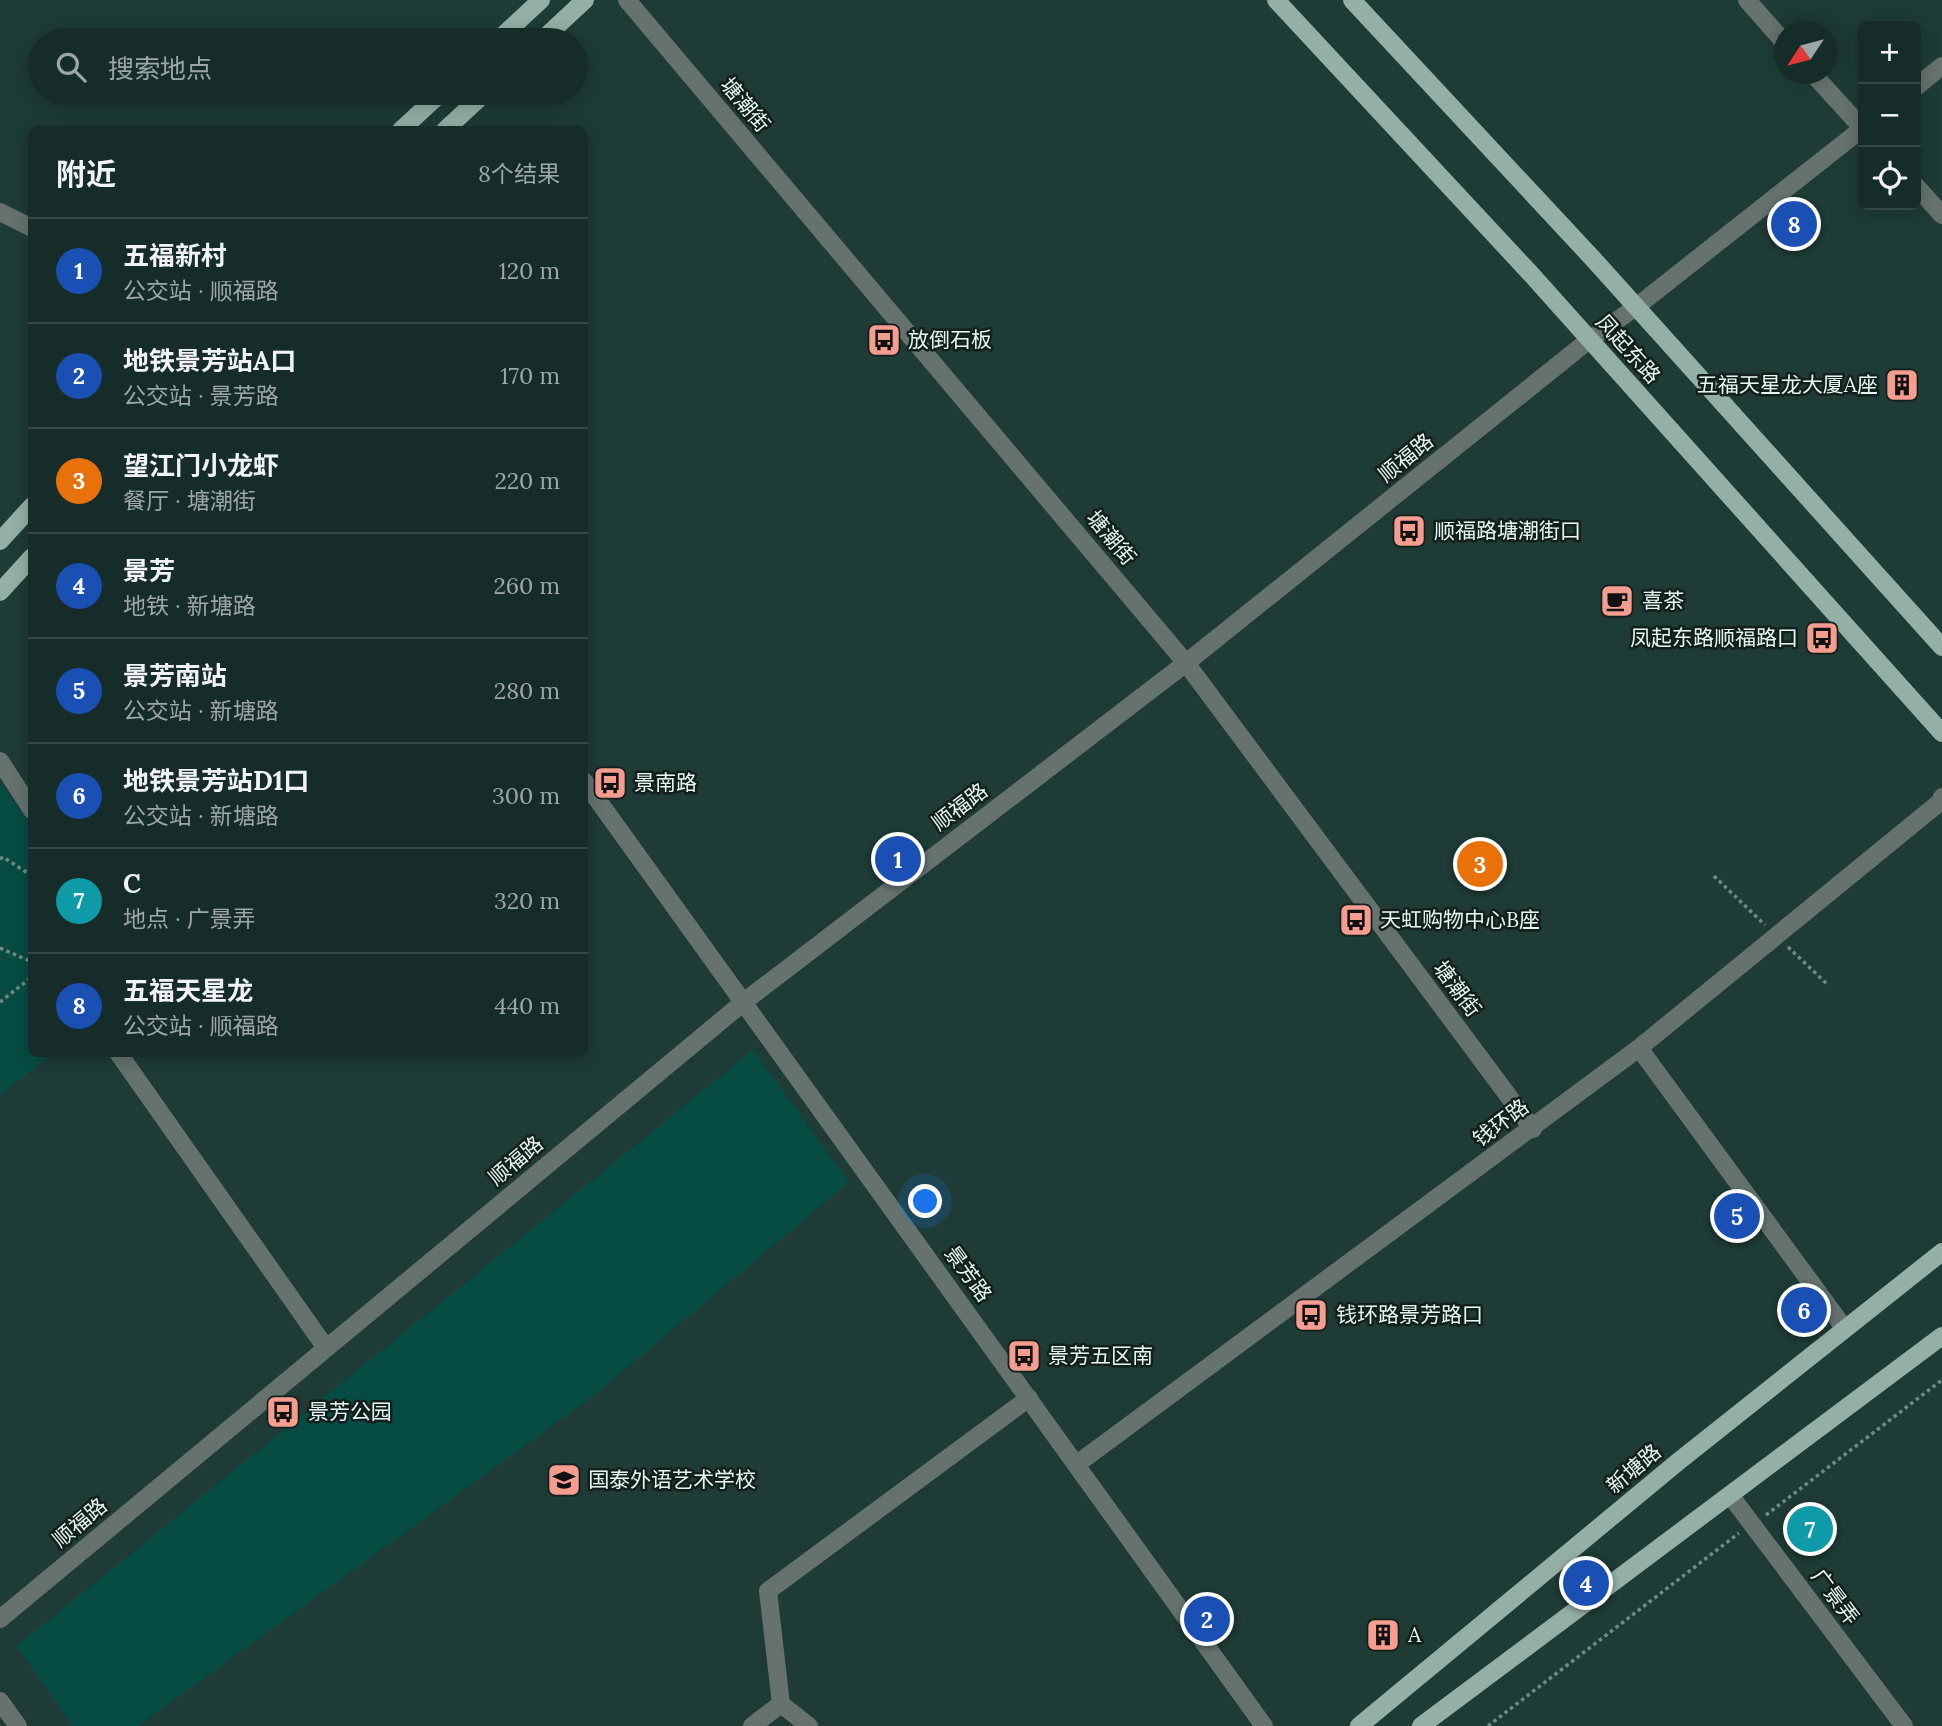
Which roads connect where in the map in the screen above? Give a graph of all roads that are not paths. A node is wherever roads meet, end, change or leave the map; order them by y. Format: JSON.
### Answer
{"nodes":[{"id":1,"x":541,"y":0,"type":"edge"},
{"id":2,"x":585,"y":0,"type":"edge"},
{"id":3,"x":627,"y":0,"type":"edge"},
{"id":4,"x":1276,"y":0,"type":"edge"},
{"id":5,"x":1352,"y":0,"type":"edge"},
{"id":6,"x":1747,"y":0,"type":"edge"},
{"id":7,"x":511,"y":28,"type":"edge"},
{"id":8,"x":555,"y":28,"type":"edge"},
{"id":9,"x":1774,"y":31,"type":"edge"},
{"id":10,"x":1942,"y":66,"type":"edge"},
{"id":11,"x":1822,"y":84,"type":"edge"},
{"id":12,"x":1920,"y":84,"type":"edge"},
{"id":13,"x":428,"y":105,"type":"edge"},
{"id":14,"x":472,"y":105,"type":"edge"},
{"id":15,"x":1858,"y":124,"type":"edge"},
{"id":16,"x":405,"y":126,"type":"edge"},
{"id":17,"x":449,"y":126,"type":"edge"},
{"id":18,"x":1858,"y":133,"type":"edge"},
{"id":19,"x":1921,"y":192,"type":"edge"},
{"id":20,"x":0,"y":212,"type":"edge"},
{"id":21,"x":1942,"y":215,"type":"edge"},
{"id":22,"x":28,"y":226,"type":"edge"},
{"id":23,"x":1636,"y":307,"type":"junction"},
{"id":24,"x":1590,"y":340,"type":"junction"},
{"id":25,"x":28,"y":510,"type":"edge"},
{"id":26,"x":0,"y":541,"type":"edge"},
{"id":27,"x":28,"y":561,"type":"edge"},
{"id":28,"x":0,"y":592,"type":"edge"},
{"id":29,"x":1942,"y":647,"type":"edge"},
{"id":30,"x":1186,"y":663,"type":"junction"},
{"id":31,"x":1942,"y":733,"type":"edge"},
{"id":32,"x":0,"y":761,"type":"edge"},
{"id":33,"x":588,"y":786,"type":"edge"},
{"id":34,"x":1941,"y":800,"type":"edge"},
{"id":35,"x":28,"y":804,"type":"edge"},
{"id":36,"x":745,"y":1000,"type":"junction"},
{"id":37,"x":1639,"y":1048,"type":"junction"},
{"id":38,"x":121,"y":1057,"type":"edge"},
{"id":39,"x":1533,"y":1129,"type":"junction"},
{"id":40,"x":1942,"y":1252,"type":"edge"},
{"id":41,"x":1845,"y":1329,"type":"junction"},
{"id":42,"x":1942,"y":1336,"type":"edge"},
{"id":43,"x":326,"y":1348,"type":"junction"},
{"id":44,"x":1029,"y":1398,"type":"junction"},
{"id":45,"x":1077,"y":1464,"type":"junction"},
{"id":46,"x":1730,"y":1495,"type":"junction"},
{"id":47,"x":0,"y":1619,"type":"edge"},
{"id":48,"x":0,"y":1701,"type":"edge"},
{"id":49,"x":781,"y":1704,"type":"junction"},
{"id":50,"x":18,"y":1726,"type":"edge"},
{"id":51,"x":752,"y":1726,"type":"edge"},
{"id":52,"x":809,"y":1726,"type":"edge"},
{"id":53,"x":1264,"y":1726,"type":"edge"},
{"id":54,"x":1359,"y":1726,"type":"edge"},
{"id":55,"x":1421,"y":1726,"type":"edge"},
{"id":56,"x":1904,"y":1726,"type":"edge"}],
"edges":[{"from":1,"to":7,"type":"main road"},
{"from":2,"to":8,"type":"main road"},
{"from":3,"to":30,"type":"street","name":"塘潮街"},
{"from":4,"to":24,"type":"main road","name":"凤起东路"},
{"from":5,"to":23,"type":"main road","name":"凤起东路"},
{"from":6,"to":9,"type":"street"},
{"from":10,"to":12,"type":"street"},
{"from":11,"to":15,"type":"street"},
{"from":13,"to":16,"type":"main road"},
{"from":14,"to":17,"type":"main road"},
{"from":18,"to":23,"type":"street","name":"顺福路"},
{"from":19,"to":21,"type":"street"},
{"from":20,"to":22,"type":"street"},
{"from":23,"to":24,"type":"street","name":"顺福路"},
{"from":23,"to":29,"type":"main road","name":"凤起东路"},
{"from":24,"to":30,"type":"street","name":"顺福路"},
{"from":24,"to":31,"type":"main road","name":"凤起东路"},
{"from":25,"to":26,"type":"main road"},
{"from":27,"to":28,"type":"main road"},
{"from":30,"to":36,"type":"street","name":"顺福路"},
{"from":30,"to":39,"type":"street","name":"塘潮街"},
{"from":32,"to":35,"type":"street"},
{"from":33,"to":36,"type":"street","name":"景芳路"},
{"from":34,"to":37,"type":"street","name":"钱环路"},
{"from":36,"to":43,"type":"street","name":"顺福路"},
{"from":36,"to":44,"type":"street","name":"景芳路"},
{"from":37,"to":39,"type":"street","name":"钱环路"},
{"from":37,"to":41,"type":"street"},
{"from":38,"to":43,"type":"street"},
{"from":39,"to":45,"type":"street","name":"钱环路"},
{"from":40,"to":41,"type":"main road","name":"新塘路"},
{"from":41,"to":54,"type":"main road","name":"新塘路"},
{"from":42,"to":46,"type":"main road"},
{"from":43,"to":47,"type":"street","name":"顺福路"},
{"from":44,"to":45,"type":"street","name":"景芳路"},
{"from":44,"to":49,"type":"street"},
{"from":45,"to":53,"type":"street","name":"景芳路"},
{"from":46,"to":55,"type":"main road"},
{"from":46,"to":56,"type":"street","name":"广景弄"},
{"from":48,"to":50,"type":"street"},
{"from":49,"to":51,"type":"street"},
{"from":49,"to":52,"type":"street"}]}
